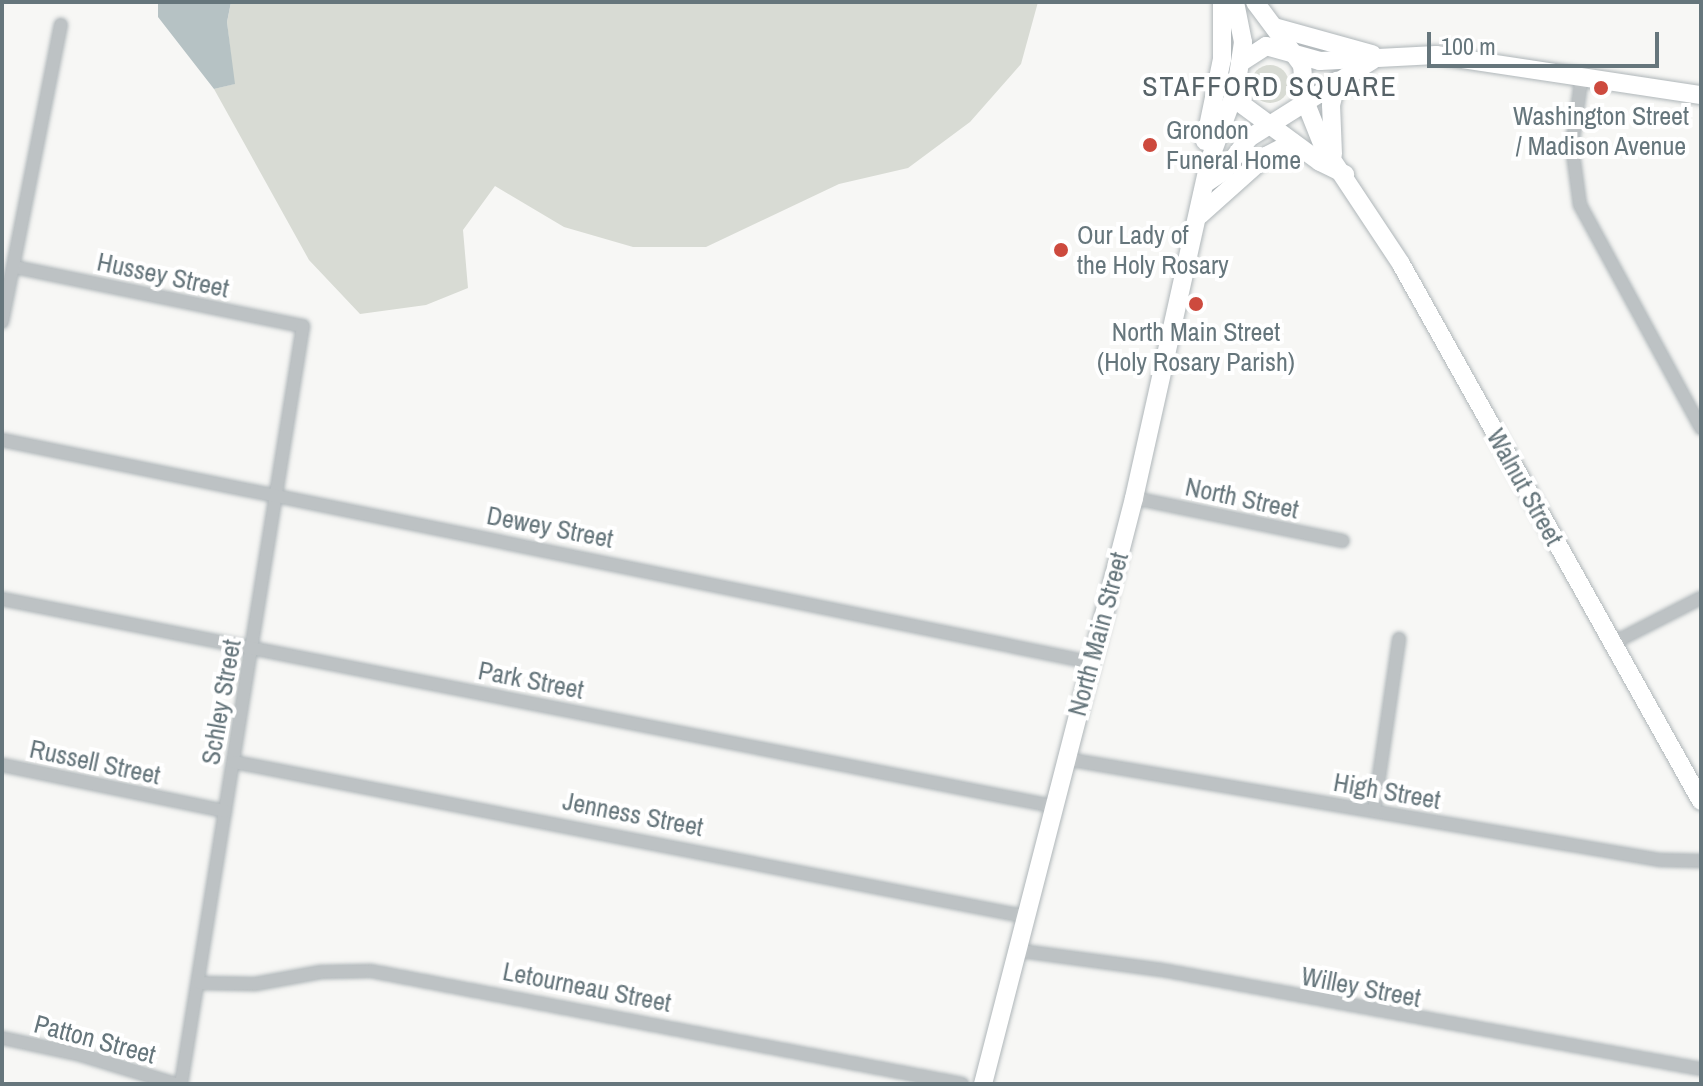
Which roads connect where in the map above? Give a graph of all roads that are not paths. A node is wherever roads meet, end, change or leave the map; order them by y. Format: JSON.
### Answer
{"nodes":[{"id":1,"x":1222,"y":2,"type":"edge"},
{"id":2,"x":1235,"y":2,"type":"edge"},
{"id":3,"x":1255,"y":2,"type":"edge"},
{"id":4,"x":61,"y":25,"type":"dead end"},
{"id":5,"x":1274,"y":27,"type":"junction"},
{"id":6,"x":1297,"y":55,"type":"junction"},
{"id":7,"x":1379,"y":56,"type":"junction"},
{"id":8,"x":1240,"y":63,"type":"junction"},
{"id":9,"x":1582,"y":75,"type":"junction"},
{"id":10,"x":1337,"y":81,"type":"junction"},
{"id":11,"x":1236,"y":89,"type":"junction"},
{"id":12,"x":1701,"y":95,"type":"edge"},
{"id":13,"x":1305,"y":101,"type":"junction"},
{"id":14,"x":1270,"y":124,"type":"junction"},
{"id":15,"x":1293,"y":142,"type":"junction"},
{"id":16,"x":1333,"y":154,"type":"junction"},
{"id":17,"x":1345,"y":174,"type":"junction"},
{"id":18,"x":1206,"y":183,"type":"junction"},
{"id":19,"x":1200,"y":215,"type":"junction"},
{"id":20,"x":15,"y":267,"type":"junction"},
{"id":21,"x":2,"y":322,"type":"edge"},
{"id":22,"x":303,"y":326,"type":"joint"},
{"id":23,"x":1701,"y":428,"type":"edge"},
{"id":24,"x":2,"y":440,"type":"edge"},
{"id":25,"x":276,"y":495,"type":"junction"},
{"id":26,"x":1134,"y":498,"type":"junction"},
{"id":27,"x":1343,"y":541,"type":"dead end"},
{"id":28,"x":1701,"y":598,"type":"edge"},
{"id":29,"x":2,"y":599,"type":"edge"},
{"id":30,"x":1399,"y":639,"type":"dead end"},
{"id":31,"x":1613,"y":643,"type":"junction"},
{"id":32,"x":253,"y":646,"type":"junction"},
{"id":33,"x":1089,"y":662,"type":"junction"},
{"id":34,"x":1066,"y":759,"type":"junction"},
{"id":35,"x":234,"y":762,"type":"junction"},
{"id":36,"x":2,"y":765,"type":"edge"},
{"id":37,"x":1701,"y":801,"type":"edge"},
{"id":38,"x":1052,"y":806,"type":"junction"},
{"id":39,"x":225,"y":811,"type":"junction"},
{"id":40,"x":1374,"y":811,"type":"junction"},
{"id":41,"x":1701,"y":861,"type":"edge"},
{"id":42,"x":1023,"y":916,"type":"junction"},
{"id":43,"x":1014,"y":950,"type":"junction"},
{"id":44,"x":200,"y":983,"type":"junction"},
{"id":45,"x":2,"y":1038,"type":"edge"},
{"id":46,"x":1701,"y":1069,"type":"edge"},
{"id":47,"x":178,"y":1084,"type":"edge"},
{"id":48,"x":962,"y":1084,"type":"edge"},
{"id":49,"x":983,"y":1084,"type":"edge"}],
"edges":[{"from":1,"to":18,"type":"main road","name":"North Main Street"},
{"from":2,"to":8,"type":"main road"},
{"from":3,"to":5,"type":"main road"},
{"from":4,"to":20,"type":"street"},
{"from":5,"to":6,"type":"main road"},
{"from":5,"to":7,"type":"main road"},
{"from":6,"to":7,"type":"main road"},
{"from":6,"to":8,"type":"main road"},
{"from":6,"to":13,"type":"main road"},
{"from":7,"to":9,"type":"main road"},
{"from":7,"to":10,"type":"main road"},
{"from":8,"to":11,"type":"main road"},
{"from":9,"to":12,"type":"main road"},
{"from":9,"to":23,"type":"street"},
{"from":10,"to":13,"type":"main road"},
{"from":10,"to":16,"type":"main road"},
{"from":11,"to":14,"type":"main road"},
{"from":11,"to":18,"type":"main road","name":"North Main Street"},
{"from":13,"to":14,"type":"main road"},
{"from":13,"to":16,"type":"main road","name":"Walnut Street"},
{"from":14,"to":15,"type":"main road","name":"Walnut Street"},
{"from":14,"to":18,"type":"main road"},
{"from":15,"to":17,"type":"main road","name":"Walnut Street"},
{"from":15,"to":19,"type":"main road"},
{"from":16,"to":17,"type":"main road","name":"Walnut Street"},
{"from":17,"to":31,"type":"main road","name":"Walnut Street"},
{"from":18,"to":19,"type":"main road","name":"North Main Street"},
{"from":19,"to":26,"type":"main road","name":"North Main Street"},
{"from":20,"to":21,"type":"street"},
{"from":20,"to":22,"type":"street","name":"Hussey Street"},
{"from":22,"to":25,"type":"street","name":"Schley Street"},
{"from":24,"to":25,"type":"street","name":"Dewey Street"},
{"from":25,"to":32,"type":"street","name":"Schley Street"},
{"from":25,"to":33,"type":"street","name":"Dewey Street"},
{"from":26,"to":27,"type":"street","name":"North Street"},
{"from":26,"to":33,"type":"main road","name":"North Main Street"},
{"from":28,"to":31,"type":"street"},
{"from":29,"to":32,"type":"street","name":"Park Street"},
{"from":30,"to":40,"type":"street"},
{"from":31,"to":37,"type":"main road","name":"Walnut Street"},
{"from":32,"to":35,"type":"street","name":"Schley Street"},
{"from":32,"to":38,"type":"street","name":"Park Street"},
{"from":33,"to":34,"type":"main road","name":"North Main Street"},
{"from":34,"to":38,"type":"main road","name":"North Main Street"},
{"from":34,"to":40,"type":"street","name":"High Street"},
{"from":35,"to":39,"type":"street","name":"Schley Street"},
{"from":35,"to":42,"type":"street","name":"Jenness Street"},
{"from":36,"to":39,"type":"street","name":"Russell Street"},
{"from":38,"to":42,"type":"main road","name":"North Main Street"},
{"from":39,"to":44,"type":"street","name":"Schley Street"},
{"from":40,"to":41,"type":"street","name":"High Street"},
{"from":42,"to":43,"type":"main road","name":"North Main Street"},
{"from":43,"to":46,"type":"street","name":"Willey Street"},
{"from":43,"to":49,"type":"main road","name":"North Main Street"},
{"from":44,"to":47,"type":"street","name":"Schley Street"},
{"from":44,"to":48,"type":"street","name":"Letourneau Street"},
{"from":45,"to":47,"type":"street","name":"Patton Street"}]}
